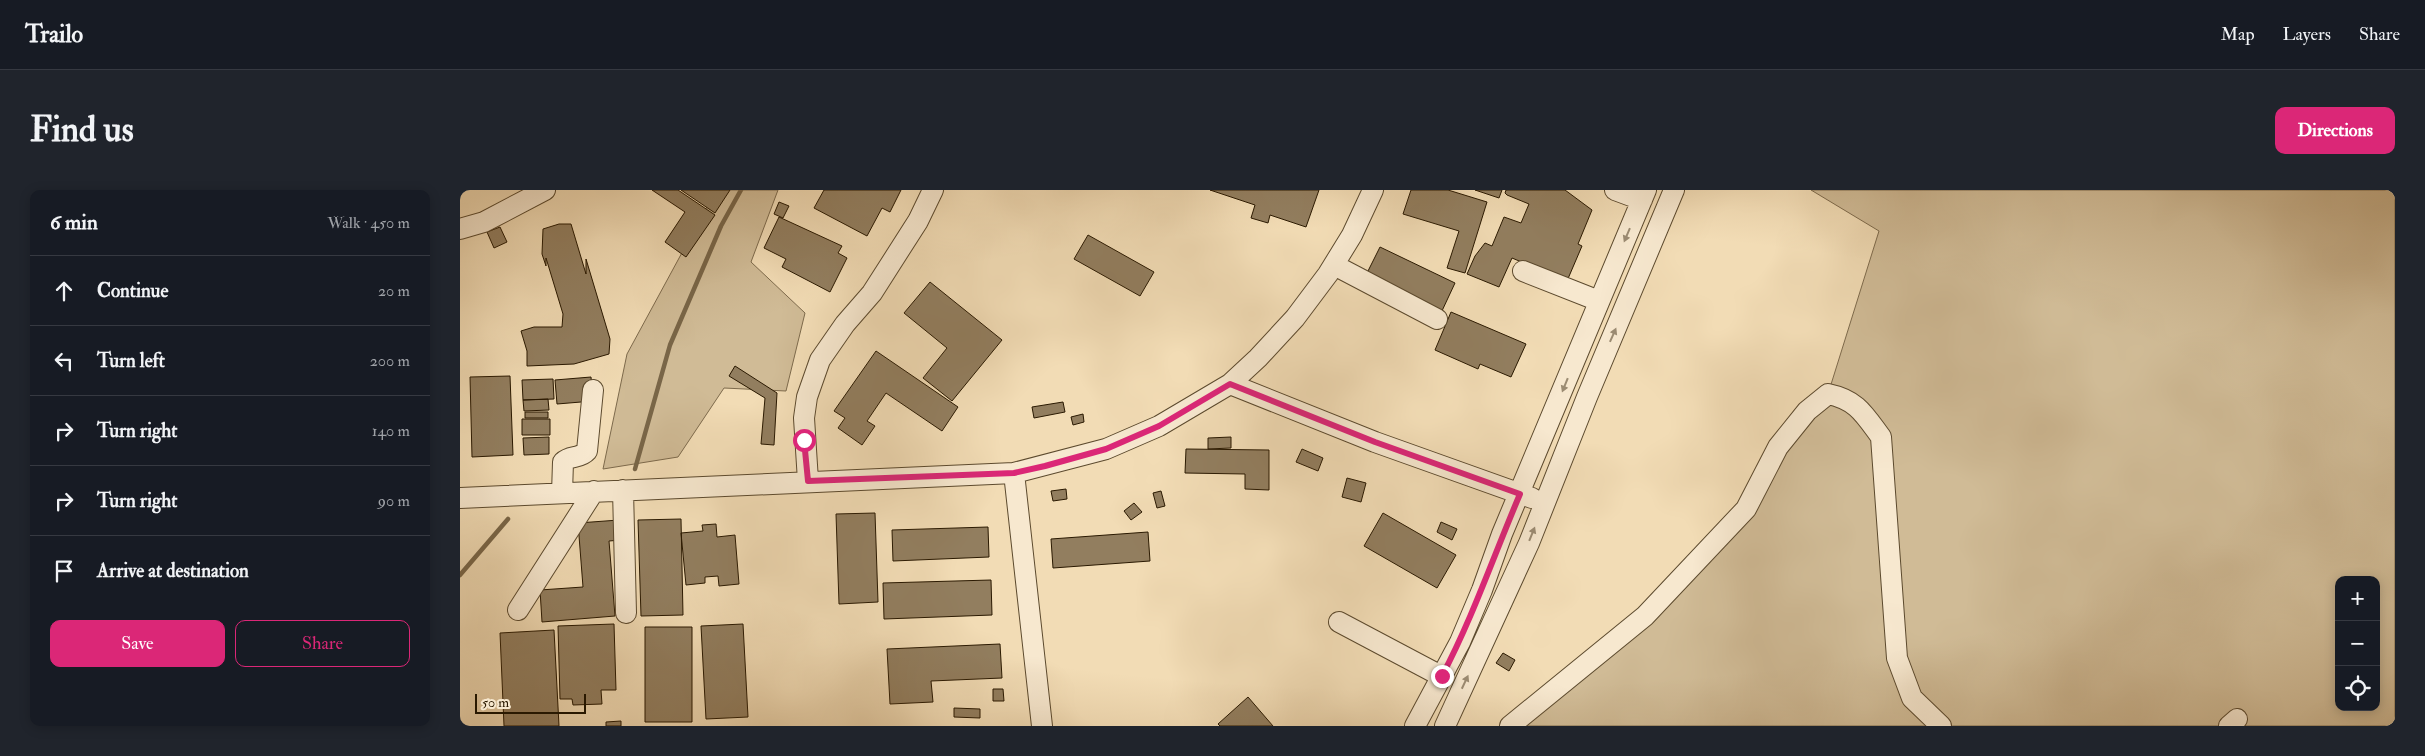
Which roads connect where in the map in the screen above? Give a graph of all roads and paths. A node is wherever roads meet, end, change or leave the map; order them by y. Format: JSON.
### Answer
{"nodes":[{"id":1,"x":545,"y":190,"type":"edge"},
{"id":2,"x":933,"y":190,"type":"edge"},
{"id":3,"x":1373,"y":190,"type":"edge"},
{"id":4,"x":1615,"y":190,"type":"edge"},
{"id":5,"x":1674,"y":190,"type":"edge"},
{"id":6,"x":1644,"y":195,"type":"edge"},
{"id":7,"x":460,"y":228,"type":"edge"},
{"id":8,"x":1334,"y":265,"type":"junction"},
{"id":9,"x":1523,"y":271,"type":"dead end"},
{"id":10,"x":1598,"y":301,"type":"junction"},
{"id":11,"x":1437,"y":319,"type":"dead end"},
{"id":12,"x":1230,"y":384,"type":"junction"},
{"id":13,"x":593,"y":390,"type":"dead end"},
{"id":14,"x":1014,"y":473,"type":"junction"},
{"id":15,"x":808,"y":481,"type":"junction"},
{"id":16,"x":623,"y":490,"type":"junction"},
{"id":17,"x":594,"y":491,"type":"junction"},
{"id":18,"x":562,"y":493,"type":"junction"},
{"id":19,"x":1520,"y":494,"type":"junction"},
{"id":20,"x":460,"y":498,"type":"edge"},
{"id":21,"x":1545,"y":502,"type":"junction"},
{"id":22,"x":518,"y":610,"type":"dead end"},
{"id":23,"x":626,"y":613,"type":"dead end"},
{"id":24,"x":1339,"y":622,"type":"dead end"},
{"id":25,"x":1442,"y":676,"type":"junction"},
{"id":26,"x":1042,"y":726,"type":"edge"},
{"id":27,"x":1415,"y":726,"type":"edge"},
{"id":28,"x":1444,"y":726,"type":"edge"},
{"id":29,"x":1510,"y":726,"type":"edge"},
{"id":30,"x":1941,"y":726,"type":"edge"}],
"edges":[{"from":1,"to":7,"type":"street"},
{"from":2,"to":15,"type":"street"},
{"from":3,"to":8,"type":"street"},
{"from":4,"to":6,"type":"street"},
{"from":21,"to":5,"type":"street","one_way":true},
{"from":6,"to":10,"type":"street","one_way":true},
{"from":8,"to":11,"type":"street"},
{"from":8,"to":12,"type":"street"},
{"from":9,"to":10,"type":"street"},
{"from":10,"to":19,"type":"street","one_way":true},
{"from":12,"to":14,"type":"street"},
{"from":12,"to":19,"type":"street"},
{"from":13,"to":18,"type":"street"},
{"from":14,"to":15,"type":"street"},
{"from":14,"to":26,"type":"street"},
{"from":15,"to":16,"type":"street"},
{"from":16,"to":17,"type":"street"},
{"from":16,"to":23,"type":"street"},
{"from":17,"to":18,"type":"street"},
{"from":17,"to":22,"type":"street"},
{"from":18,"to":20,"type":"street"},
{"from":19,"to":21,"type":"street"},
{"from":19,"to":25,"type":"street"},
{"from":28,"to":21,"type":"street","one_way":true},
{"from":24,"to":25,"type":"street"},
{"from":25,"to":27,"type":"street"},
{"from":29,"to":30,"type":"street"}]}
